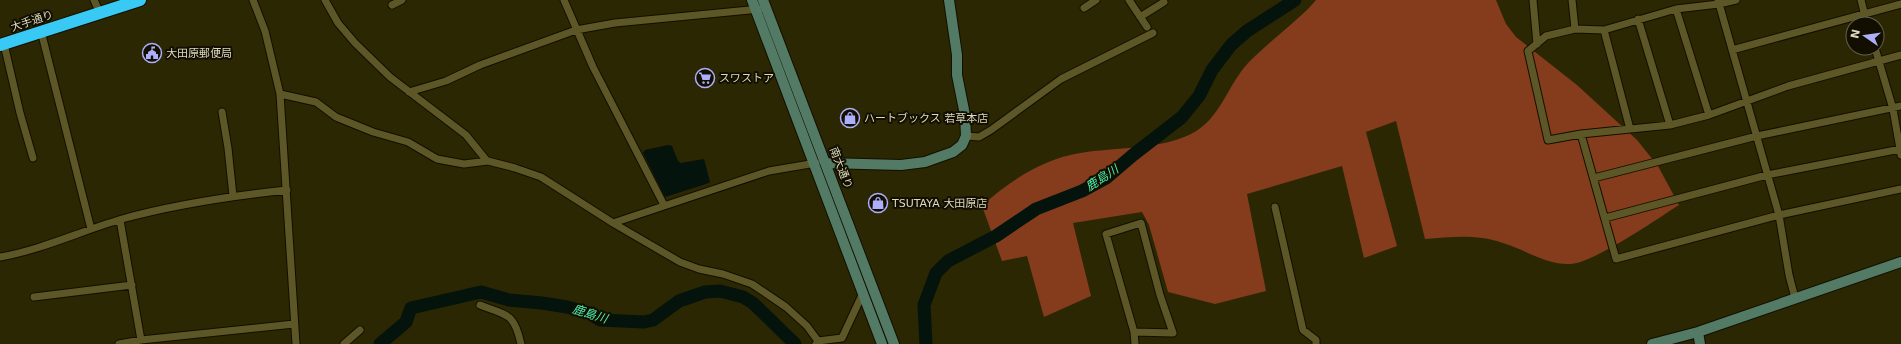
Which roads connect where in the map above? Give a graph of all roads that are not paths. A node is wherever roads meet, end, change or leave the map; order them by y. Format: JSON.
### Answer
{"nodes":[{"id":1,"x":94,"y":0,"type":"edge"},
{"id":2,"x":140,"y":0,"type":"edge"},
{"id":3,"x":253,"y":0,"type":"edge"},
{"id":4,"x":325,"y":0,"type":"edge"},
{"id":5,"x":402,"y":0,"type":"edge"},
{"id":6,"x":564,"y":0,"type":"edge"},
{"id":7,"x":752,"y":0,"type":"edge"},
{"id":8,"x":948,"y":0,"type":"edge"},
{"id":9,"x":1096,"y":0,"type":"edge"},
{"id":10,"x":1129,"y":0,"type":"edge"},
{"id":11,"x":1533,"y":0,"type":"edge"},
{"id":12,"x":1572,"y":0,"type":"edge"},
{"id":13,"x":1736,"y":0,"type":"edge"},
{"id":14,"x":1861,"y":0,"type":"edge"},
{"id":15,"x":1164,"y":2,"type":"dead end"},
{"id":16,"x":1718,"y":2,"type":"edge"},
{"id":17,"x":765,"y":4,"type":"edge"},
{"id":18,"x":1901,"y":4,"type":"edge"},
{"id":19,"x":392,"y":5,"type":"dead end"},
{"id":20,"x":1084,"y":8,"type":"dead end"},
{"id":21,"x":1676,"y":9,"type":"junction"},
{"id":22,"x":756,"y":10,"type":"junction"},
{"id":23,"x":100,"y":12,"type":"junction"},
{"id":24,"x":1864,"y":14,"type":"junction"},
{"id":25,"x":1140,"y":17,"type":"junction"},
{"id":26,"x":1638,"y":19,"type":"junction"},
{"id":27,"x":1147,"y":27,"type":"dead end"},
{"id":28,"x":1575,"y":29,"type":"junction"},
{"id":29,"x":576,"y":30,"type":"junction"},
{"id":30,"x":1604,"y":30,"type":"junction"},
{"id":31,"x":41,"y":32,"type":"junction"},
{"id":32,"x":1153,"y":33,"type":"dead end"},
{"id":33,"x":1537,"y":44,"type":"junction"},
{"id":34,"x":2,"y":45,"type":"edge"},
{"id":35,"x":1732,"y":50,"type":"junction"},
{"id":36,"x":1901,"y":55,"type":"edge"},
{"id":37,"x":1878,"y":56,"type":"edge"},
{"id":38,"x":1880,"y":61,"type":"junction"},
{"id":39,"x":409,"y":92,"type":"junction"},
{"id":40,"x":280,"y":94,"type":"junction"},
{"id":41,"x":1746,"y":101,"type":"junction"},
{"id":42,"x":1901,"y":106,"type":"edge"},
{"id":43,"x":1893,"y":109,"type":"junction"},
{"id":44,"x":222,"y":112,"type":"dead end"},
{"id":45,"x":1709,"y":115,"type":"junction"},
{"id":46,"x":1670,"y":125,"type":"junction"},
{"id":47,"x":1630,"y":129,"type":"junction"},
{"id":48,"x":1581,"y":134,"type":"junction"},
{"id":49,"x":966,"y":136,"type":"junction"},
{"id":50,"x":1757,"y":136,"type":"junction"},
{"id":51,"x":1901,"y":151,"type":"edge"},
{"id":52,"x":33,"y":158,"type":"dead end"},
{"id":53,"x":486,"y":162,"type":"junction"},
{"id":54,"x":814,"y":163,"type":"junction"},
{"id":55,"x":826,"y":163,"type":"junction"},
{"id":56,"x":1767,"y":175,"type":"junction"},
{"id":57,"x":1594,"y":178,"type":"junction"},
{"id":58,"x":1901,"y":189,"type":"edge"},
{"id":59,"x":287,"y":190,"type":"junction"},
{"id":60,"x":232,"y":196,"type":"junction"},
{"id":61,"x":664,"y":205,"type":"junction"},
{"id":62,"x":1275,"y":207,"type":"dead end"},
{"id":63,"x":1779,"y":216,"type":"junction"},
{"id":64,"x":1605,"y":218,"type":"junction"},
{"id":65,"x":120,"y":220,"type":"junction"},
{"id":66,"x":614,"y":223,"type":"junction"},
{"id":67,"x":91,"y":228,"type":"junction"},
{"id":68,"x":0,"y":257,"type":"edge"},
{"id":69,"x":1901,"y":262,"type":"edge"},
{"id":70,"x":132,"y":285,"type":"junction"},
{"id":71,"x":863,"y":293,"type":"junction"},
{"id":72,"x":34,"y":297,"type":"dead end"},
{"id":73,"x":1796,"y":298,"type":"junction"},
{"id":74,"x":480,"y":305,"type":"dead end"},
{"id":75,"x":294,"y":324,"type":"junction"},
{"id":76,"x":360,"y":330,"type":"dead end"},
{"id":77,"x":1134,"y":332,"type":"junction"},
{"id":78,"x":1698,"y":332,"type":"junction"},
{"id":79,"x":141,"y":340,"type":"junction"},
{"id":80,"x":817,"y":343,"type":"edge"},
{"id":81,"x":119,"y":344,"type":"edge"},
{"id":82,"x":296,"y":344,"type":"edge"},
{"id":83,"x":344,"y":344,"type":"edge"},
{"id":84,"x":522,"y":344,"type":"edge"},
{"id":85,"x":882,"y":344,"type":"edge"},
{"id":86,"x":894,"y":344,"type":"edge"},
{"id":87,"x":1135,"y":344,"type":"edge"},
{"id":88,"x":1316,"y":344,"type":"edge"},
{"id":89,"x":1652,"y":344,"type":"edge"},
{"id":90,"x":1700,"y":344,"type":"edge"}],
"edges":[{"from":1,"to":23,"type":"street"},
{"from":2,"to":23,"type":"highway","name":"大手通り"},
{"from":3,"to":40,"type":"street"},
{"from":4,"to":39,"type":"street"},
{"from":5,"to":19,"type":"street"},
{"from":6,"to":29,"type":"street"},
{"from":7,"to":22,"type":"street"},
{"from":8,"to":49,"type":"street"},
{"from":9,"to":20,"type":"street"},
{"from":10,"to":25,"type":"street"},
{"from":11,"to":33,"type":"street"},
{"from":12,"to":28,"type":"street"},
{"from":13,"to":16,"type":"street"},
{"from":14,"to":24,"type":"street"},
{"from":15,"to":25,"type":"street"},
{"from":16,"to":21,"type":"street"},
{"from":16,"to":35,"type":"street"},
{"from":17,"to":22,"type":"street"},
{"from":17,"to":55,"type":"street","name":"南大通り"},
{"from":18,"to":24,"type":"street"},
{"from":21,"to":26,"type":"street"},
{"from":21,"to":45,"type":"street"},
{"from":22,"to":29,"type":"street"},
{"from":22,"to":54,"type":"street"},
{"from":23,"to":31,"type":"highway","name":"大手通り"},
{"from":24,"to":35,"type":"street"},
{"from":25,"to":27,"type":"street"},
{"from":26,"to":30,"type":"street"},
{"from":26,"to":46,"type":"street"},
{"from":28,"to":30,"type":"street"},
{"from":28,"to":33,"type":"street"},
{"from":29,"to":39,"type":"street"},
{"from":29,"to":61,"type":"street"},
{"from":30,"to":47,"type":"street"},
{"from":31,"to":34,"type":"highway","name":"大手通り"},
{"from":31,"to":67,"type":"street"},
{"from":32,"to":49,"type":"street"},
{"from":33,"to":48,"type":"street"},
{"from":34,"to":52,"type":"street"},
{"from":35,"to":41,"type":"street"},
{"from":36,"to":38,"type":"street"},
{"from":37,"to":38,"type":"street"},
{"from":38,"to":41,"type":"street"},
{"from":38,"to":43,"type":"street"},
{"from":39,"to":53,"type":"street"},
{"from":40,"to":53,"type":"street"},
{"from":40,"to":59,"type":"street"},
{"from":41,"to":45,"type":"street"},
{"from":41,"to":50,"type":"street"},
{"from":42,"to":43,"type":"street"},
{"from":43,"to":50,"type":"street"},
{"from":43,"to":51,"type":"street"},
{"from":44,"to":60,"type":"street"},
{"from":45,"to":46,"type":"street"},
{"from":46,"to":47,"type":"street"},
{"from":47,"to":48,"type":"street"},
{"from":48,"to":57,"type":"street"},
{"from":49,"to":55,"type":"street"},
{"from":50,"to":56,"type":"street"},
{"from":50,"to":57,"type":"street"},
{"from":51,"to":56,"type":"street"},
{"from":53,"to":66,"type":"street"},
{"from":54,"to":55,"type":"street"},
{"from":54,"to":61,"type":"street"},
{"from":54,"to":71,"type":"street"},
{"from":55,"to":86,"type":"street","name":"南大通り"},
{"from":56,"to":63,"type":"street"},
{"from":56,"to":64,"type":"street"},
{"from":57,"to":64,"type":"street"},
{"from":58,"to":63,"type":"street"},
{"from":59,"to":60,"type":"street"},
{"from":59,"to":75,"type":"street"},
{"from":60,"to":65,"type":"street"},
{"from":61,"to":66,"type":"street"},
{"from":62,"to":88,"type":"street"},
{"from":63,"to":64,"type":"street"},
{"from":63,"to":73,"type":"street"},
{"from":65,"to":67,"type":"street"},
{"from":65,"to":70,"type":"street"},
{"from":66,"to":80,"type":"street"},
{"from":67,"to":68,"type":"street"},
{"from":69,"to":73,"type":"street"},
{"from":70,"to":72,"type":"street"},
{"from":70,"to":79,"type":"street"},
{"from":71,"to":80,"type":"street"},
{"from":71,"to":85,"type":"street"},
{"from":73,"to":78,"type":"street"},
{"from":74,"to":84,"type":"street"},
{"from":75,"to":79,"type":"street"},
{"from":75,"to":82,"type":"street"},
{"from":76,"to":83,"type":"street"},
{"from":77,"to":77,"type":"street"},
{"from":77,"to":87,"type":"street"},
{"from":78,"to":89,"type":"street"},
{"from":78,"to":90,"type":"street"},
{"from":79,"to":81,"type":"street"}]}
